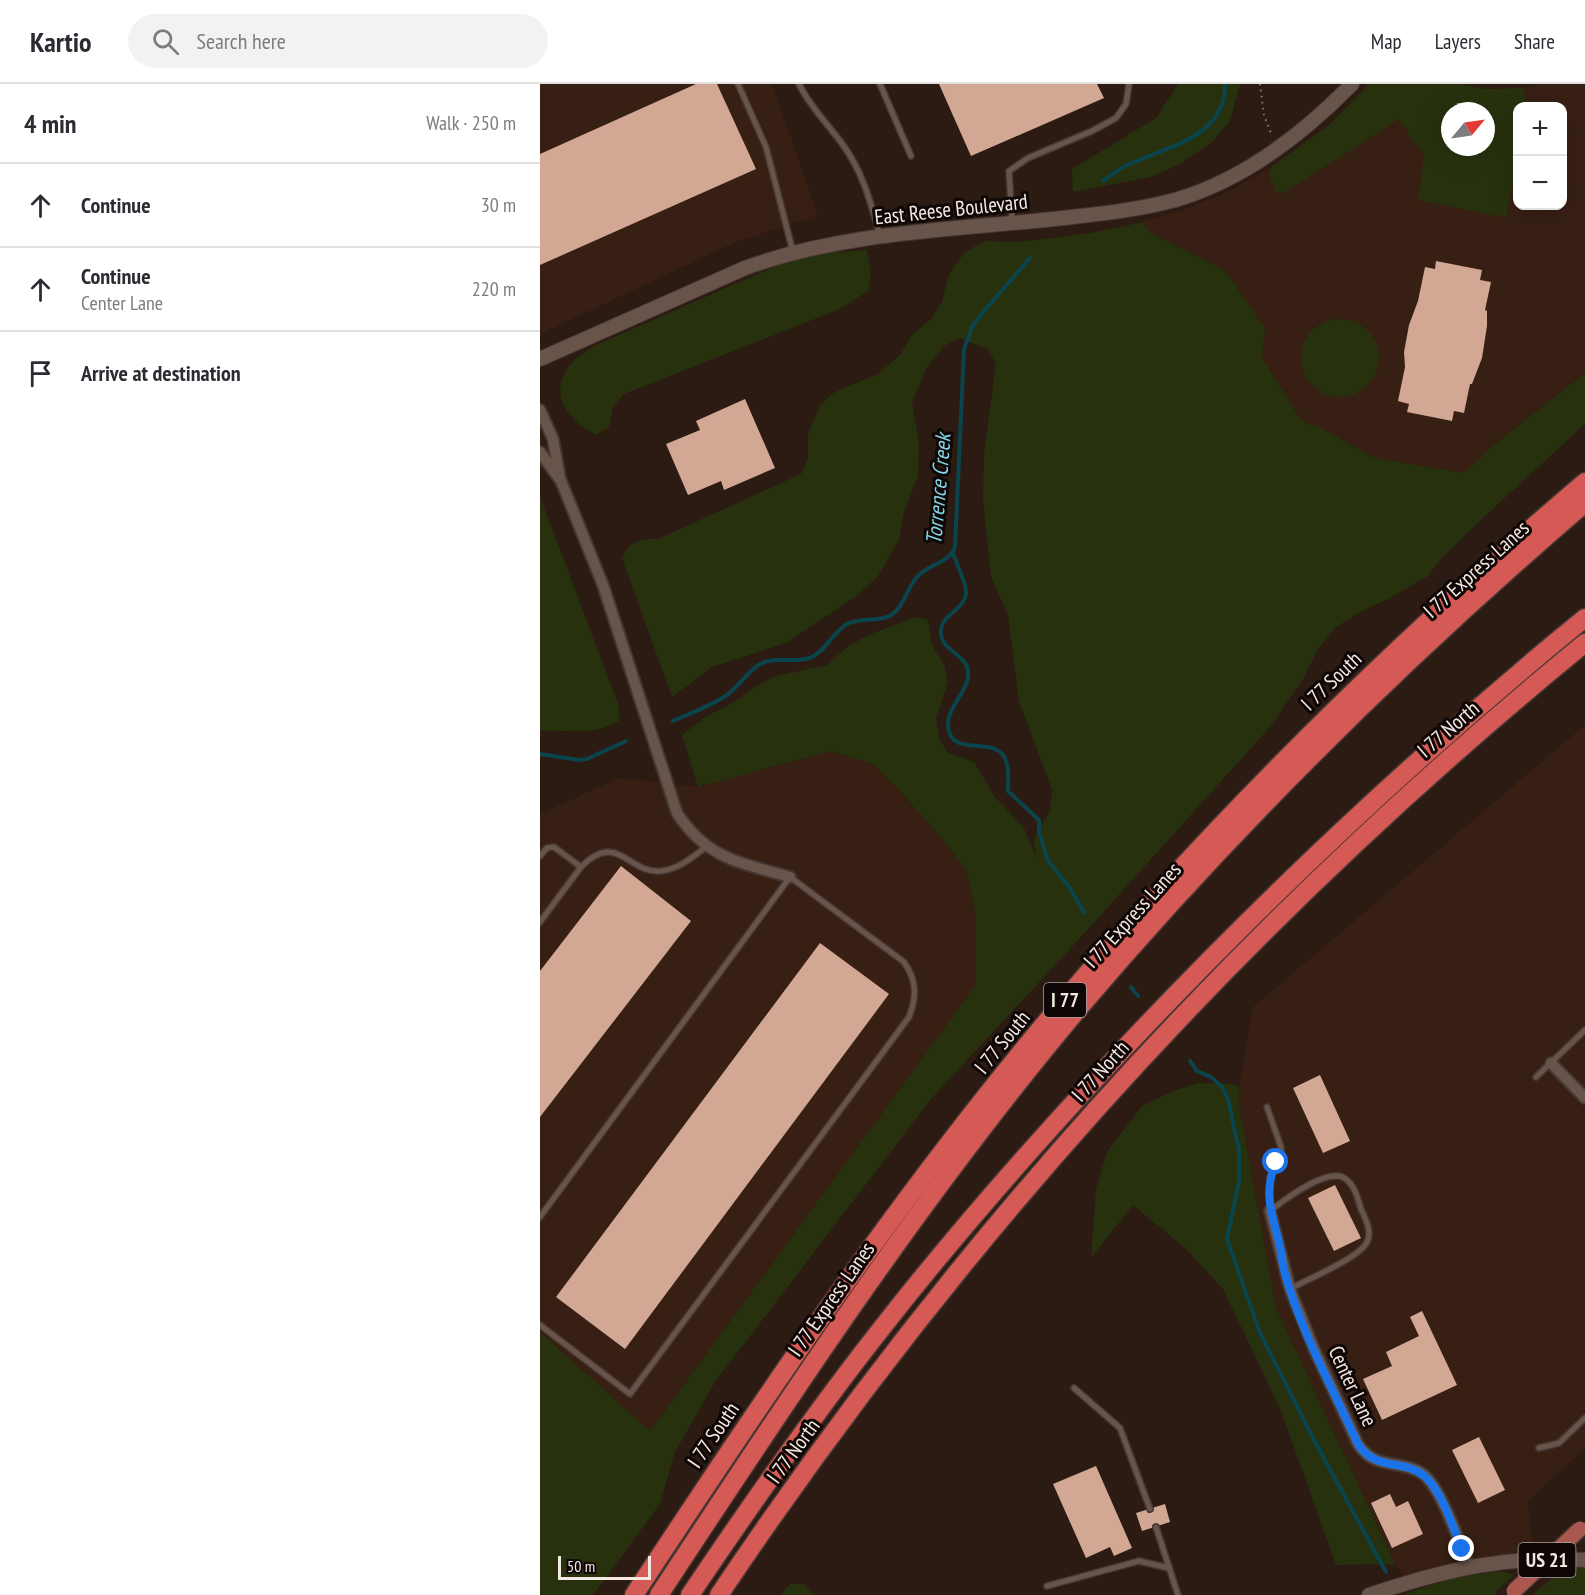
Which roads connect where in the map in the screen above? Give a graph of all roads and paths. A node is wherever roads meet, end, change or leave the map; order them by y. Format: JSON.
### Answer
{"nodes":[{"id":1,"x":738,"y":84,"type":"edge"},
{"id":2,"x":799,"y":84,"type":"edge"},
{"id":3,"x":880,"y":84,"type":"edge"},
{"id":4,"x":1129,"y":84,"type":"edge"},
{"id":5,"x":1260,"y":84,"type":"edge"},
{"id":6,"x":1352,"y":84,"type":"edge"},
{"id":7,"x":1279,"y":148,"type":"junction"},
{"id":8,"x":911,"y":156,"type":"dead end"},
{"id":9,"x":1012,"y":224,"type":"junction"},
{"id":10,"x":880,"y":238,"type":"junction"},
{"id":11,"x":793,"y":252,"type":"junction"},
{"id":12,"x":540,"y":359,"type":"edge"},
{"id":13,"x":540,"y":410,"type":"edge"},
{"id":14,"x":540,"y":452,"type":"edge"},
{"id":15,"x":561,"y":481,"type":"junction"},
{"id":16,"x":1585,"y":482,"type":"edge"},
{"id":17,"x":1585,"y":503,"type":"edge"},
{"id":18,"x":1585,"y":618,"type":"edge"},
{"id":19,"x":1585,"y":643,"type":"edge"},
{"id":20,"x":706,"y":847,"type":"junction"},
{"id":21,"x":540,"y":856,"type":"edge"},
{"id":22,"x":581,"y":867,"type":"junction"},
{"id":23,"x":790,"y":877,"type":"junction"},
{"id":24,"x":540,"y":922,"type":"edge"},
{"id":25,"x":1585,"y":1030,"type":"edge"},
{"id":26,"x":1551,"y":1063,"type":"junction"},
{"id":27,"x":1536,"y":1077,"type":"dead end"},
{"id":28,"x":1585,"y":1098,"type":"edge"},
{"id":29,"x":1268,"y":1107,"type":"dead end"},
{"id":30,"x":1270,"y":1211,"type":"junction"},
{"id":31,"x":540,"y":1217,"type":"edge"},
{"id":32,"x":1290,"y":1289,"type":"junction"},
{"id":33,"x":540,"y":1325,"type":"edge"},
{"id":34,"x":1074,"y":1388,"type":"dead end"},
{"id":35,"x":1585,"y":1418,"type":"edge"},
{"id":36,"x":1539,"y":1448,"type":"dead end"},
{"id":37,"x":1150,"y":1509,"type":"dead end"},
{"id":38,"x":1156,"y":1527,"type":"dead end"},
{"id":39,"x":1580,"y":1529,"type":"dead end"},
{"id":40,"x":1585,"y":1560,"type":"edge"},
{"id":41,"x":1469,"y":1566,"type":"junction"},
{"id":42,"x":1169,"y":1568,"type":"junction"},
{"id":43,"x":1047,"y":1587,"type":"dead end"},
{"id":44,"x":1514,"y":1591,"type":"dead end"},
{"id":45,"x":634,"y":1595,"type":"edge"},
{"id":46,"x":659,"y":1595,"type":"edge"},
{"id":47,"x":690,"y":1595,"type":"edge"},
{"id":48,"x":719,"y":1595,"type":"edge"},
{"id":49,"x":1178,"y":1595,"type":"edge"},
{"id":50,"x":1369,"y":1595,"type":"edge"}],
"edges":[{"from":1,"to":11,"type":"lane"},
{"from":2,"to":10,"type":"lane"},
{"from":3,"to":8,"type":"lane"},
{"from":4,"to":9,"type":"lane"},
{"from":5,"to":7,"type":"path"},
{"from":6,"to":7,"type":"street","name":"East Reese Boulevard"},
{"from":7,"to":9,"type":"street","name":"East Reese Boulevard"},
{"from":9,"to":10,"type":"street","name":"East Reese Boulevard"},
{"from":10,"to":11,"type":"street","name":"East Reese Boulevard"},
{"from":11,"to":12,"type":"street","name":"East Reese Boulevard"},
{"from":13,"to":15,"type":"street"},
{"from":14,"to":15,"type":"street"},
{"from":15,"to":20,"type":"street"},
{"from":16,"to":45,"type":"highway","name":"I 77 South","number":"I 77"},
{"from":17,"to":46,"type":"highway","name":"I 77 Express Lanes","number":"I 77"},
{"from":18,"to":47,"type":"highway"},
{"from":19,"to":48,"type":"highway","name":"I 77 North"},
{"from":20,"to":22,"type":"lane"},
{"from":20,"to":23,"type":"street"},
{"from":21,"to":22,"type":"lane"},
{"from":22,"to":24,"type":"lane"},
{"from":23,"to":31,"type":"lane"},
{"from":23,"to":33,"type":"lane"},
{"from":25,"to":26,"type":"lane"},
{"from":26,"to":27,"type":"lane"},
{"from":26,"to":28,"type":"street"},
{"from":29,"to":30,"type":"lane"},
{"from":30,"to":32,"type":"street","name":"Center Lane"},
{"from":30,"to":32,"type":"lane"},
{"from":32,"to":41,"type":"street","name":"Center Lane"},
{"from":34,"to":37,"type":"lane"},
{"from":35,"to":36,"type":"lane"},
{"from":38,"to":42,"type":"lane"},
{"from":39,"to":44,"type":"main road","number":"US 21","bridge":true},
{"from":40,"to":41,"type":"street"},
{"from":41,"to":50,"type":"street"},
{"from":42,"to":43,"type":"lane"},
{"from":42,"to":49,"type":"lane"}]}
